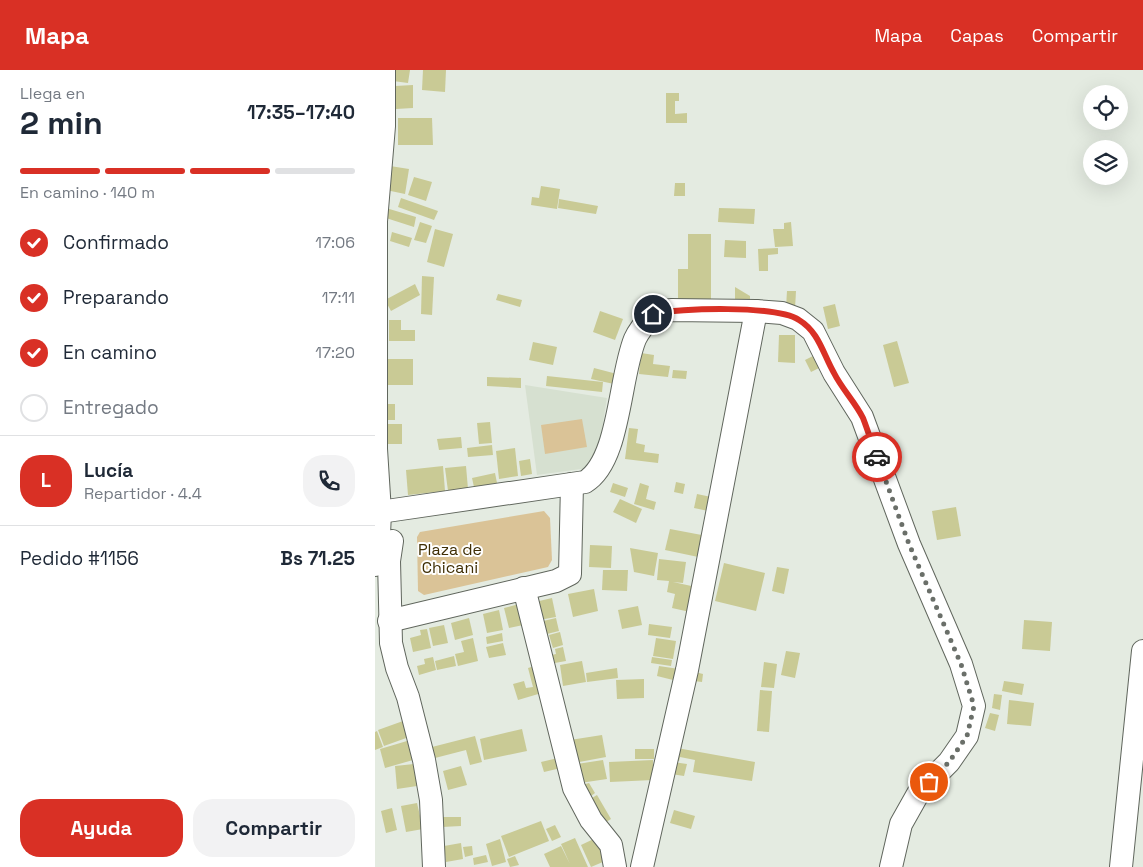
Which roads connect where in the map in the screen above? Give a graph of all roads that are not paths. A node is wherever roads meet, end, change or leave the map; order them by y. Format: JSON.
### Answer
{"nodes":[{"id":1,"x":384,"y":70,"type":"edge"},
{"id":2,"x":376,"y":222,"type":"edge"},
{"id":3,"x":756,"y":311,"type":"junction"},
{"id":4,"x":572,"y":484,"type":"junction"},
{"id":5,"x":380,"y":512,"type":"junction"},
{"id":6,"x":375,"y":565,"type":"edge"},
{"id":7,"x":525,"y":588,"type":"junction"},
{"id":8,"x":389,"y":622,"type":"junction"},
{"id":9,"x":1143,"y":651,"type":"edge"},
{"id":10,"x":434,"y":867,"type":"edge"},
{"id":11,"x":615,"y":867,"type":"edge"},
{"id":12,"x":642,"y":867,"type":"edge"},
{"id":13,"x":891,"y":867,"type":"edge"},
{"id":14,"x":1121,"y":867,"type":"edge"}],
"edges":[{"from":1,"to":2,"type":"street"},
{"from":2,"to":5,"type":"street"},
{"from":3,"to":4,"type":"street"},
{"from":3,"to":12,"type":"street"},
{"from":3,"to":13,"type":"street"},
{"from":4,"to":5,"type":"street"},
{"from":4,"to":7,"type":"street"},
{"from":5,"to":6,"type":"street"},
{"from":5,"to":8,"type":"street"},
{"from":7,"to":8,"type":"street"},
{"from":7,"to":11,"type":"street"},
{"from":8,"to":10,"type":"street"},
{"from":9,"to":14,"type":"street"}]}
